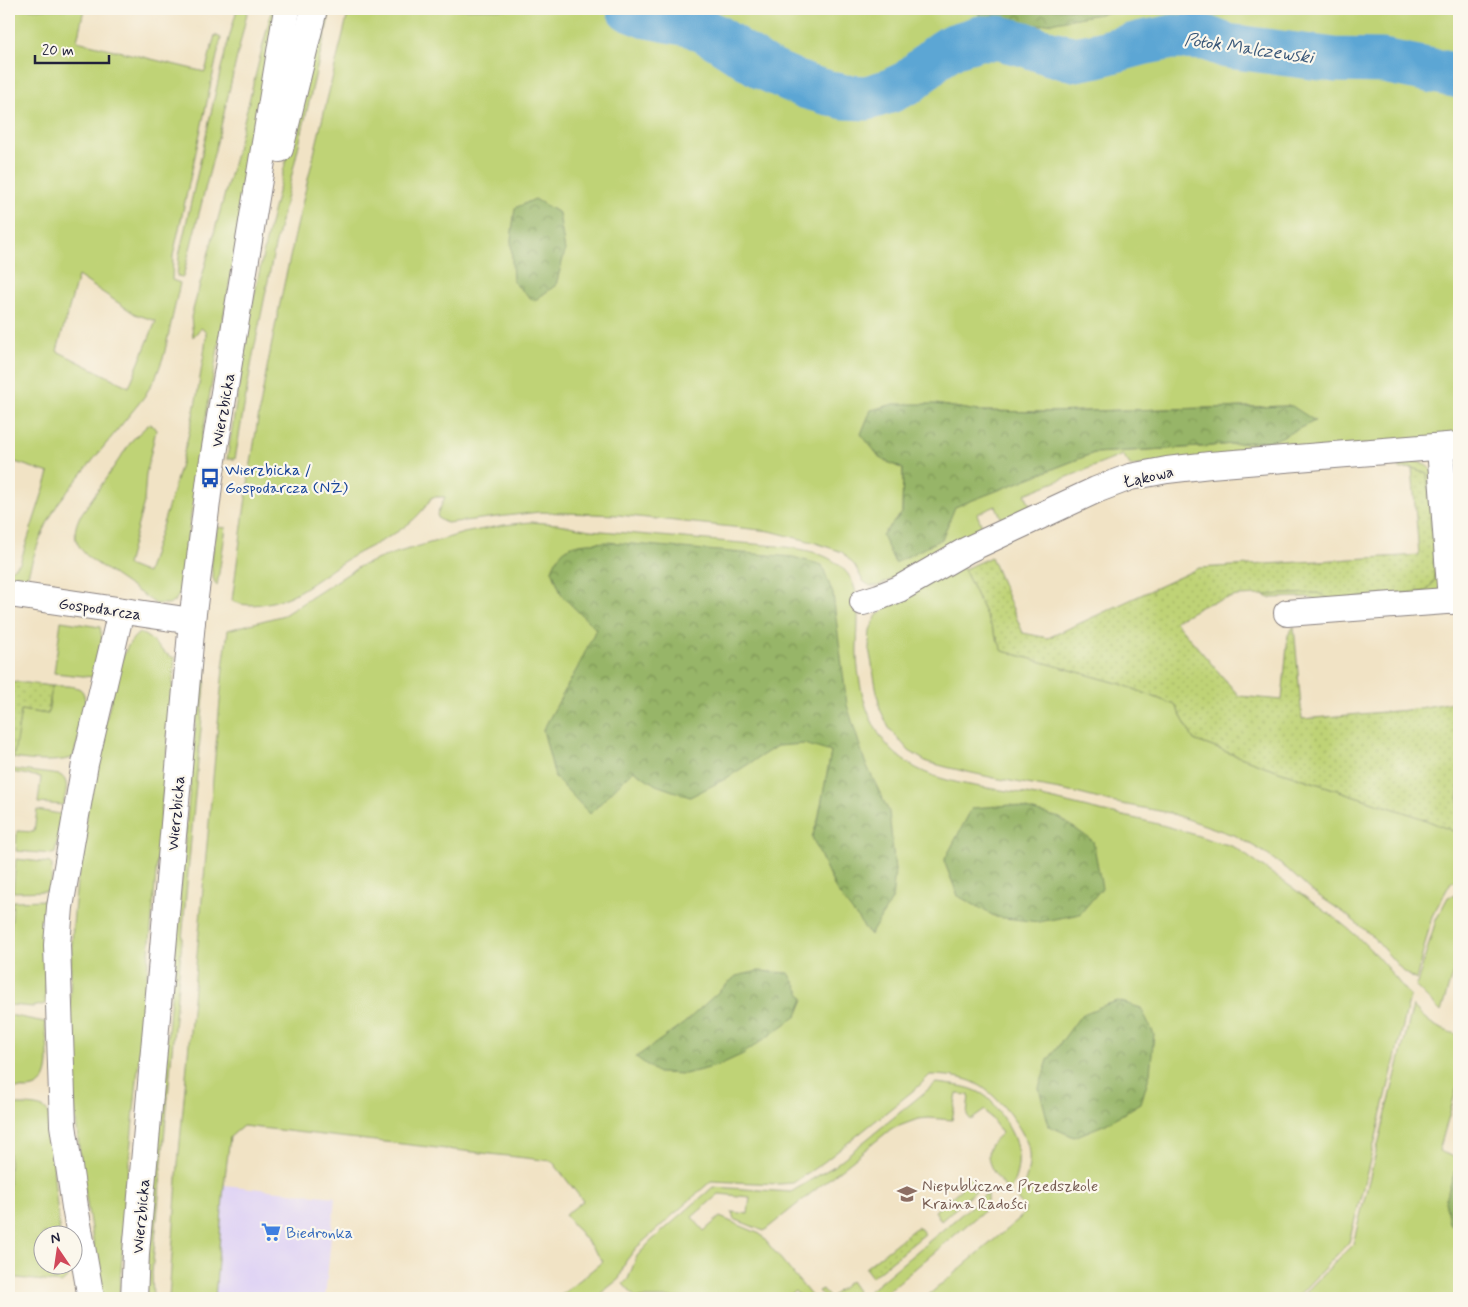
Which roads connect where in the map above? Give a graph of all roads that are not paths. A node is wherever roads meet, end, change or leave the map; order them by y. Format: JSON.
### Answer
{"nodes":[{"id":1,"x":287,"y":9,"type":"edge"},
{"id":2,"x":314,"y":9,"type":"edge"},
{"id":3,"x":236,"y":329,"type":"junction"},
{"id":4,"x":1450,"y":446,"type":"edge"},
{"id":5,"x":9,"y":594,"type":"edge"},
{"id":6,"x":1455,"y":600,"type":"edge"},
{"id":7,"x":862,"y":602,"type":"dead end"},
{"id":8,"x":122,"y":611,"type":"junction"},
{"id":9,"x":1288,"y":613,"type":"dead end"},
{"id":10,"x":192,"y":621,"type":"junction"},
{"id":11,"x":91,"y":1298,"type":"edge"},
{"id":12,"x":134,"y":1298,"type":"edge"}],
"edges":[{"from":1,"to":3,"type":"street","name":"Wierzbicka"},
{"from":2,"to":3,"type":"street","name":"Wierzbicka"},
{"from":3,"to":10,"type":"street","name":"Wierzbicka"},
{"from":4,"to":6,"type":"street"},
{"from":4,"to":7,"type":"street","name":"Łąkowa"},
{"from":5,"to":8,"type":"street","name":"Gospodarcza"},
{"from":6,"to":9,"type":"street"},
{"from":8,"to":10,"type":"street","name":"Gospodarcza"},
{"from":8,"to":11,"type":"street"},
{"from":10,"to":12,"type":"street","name":"Wierzbicka"}]}
